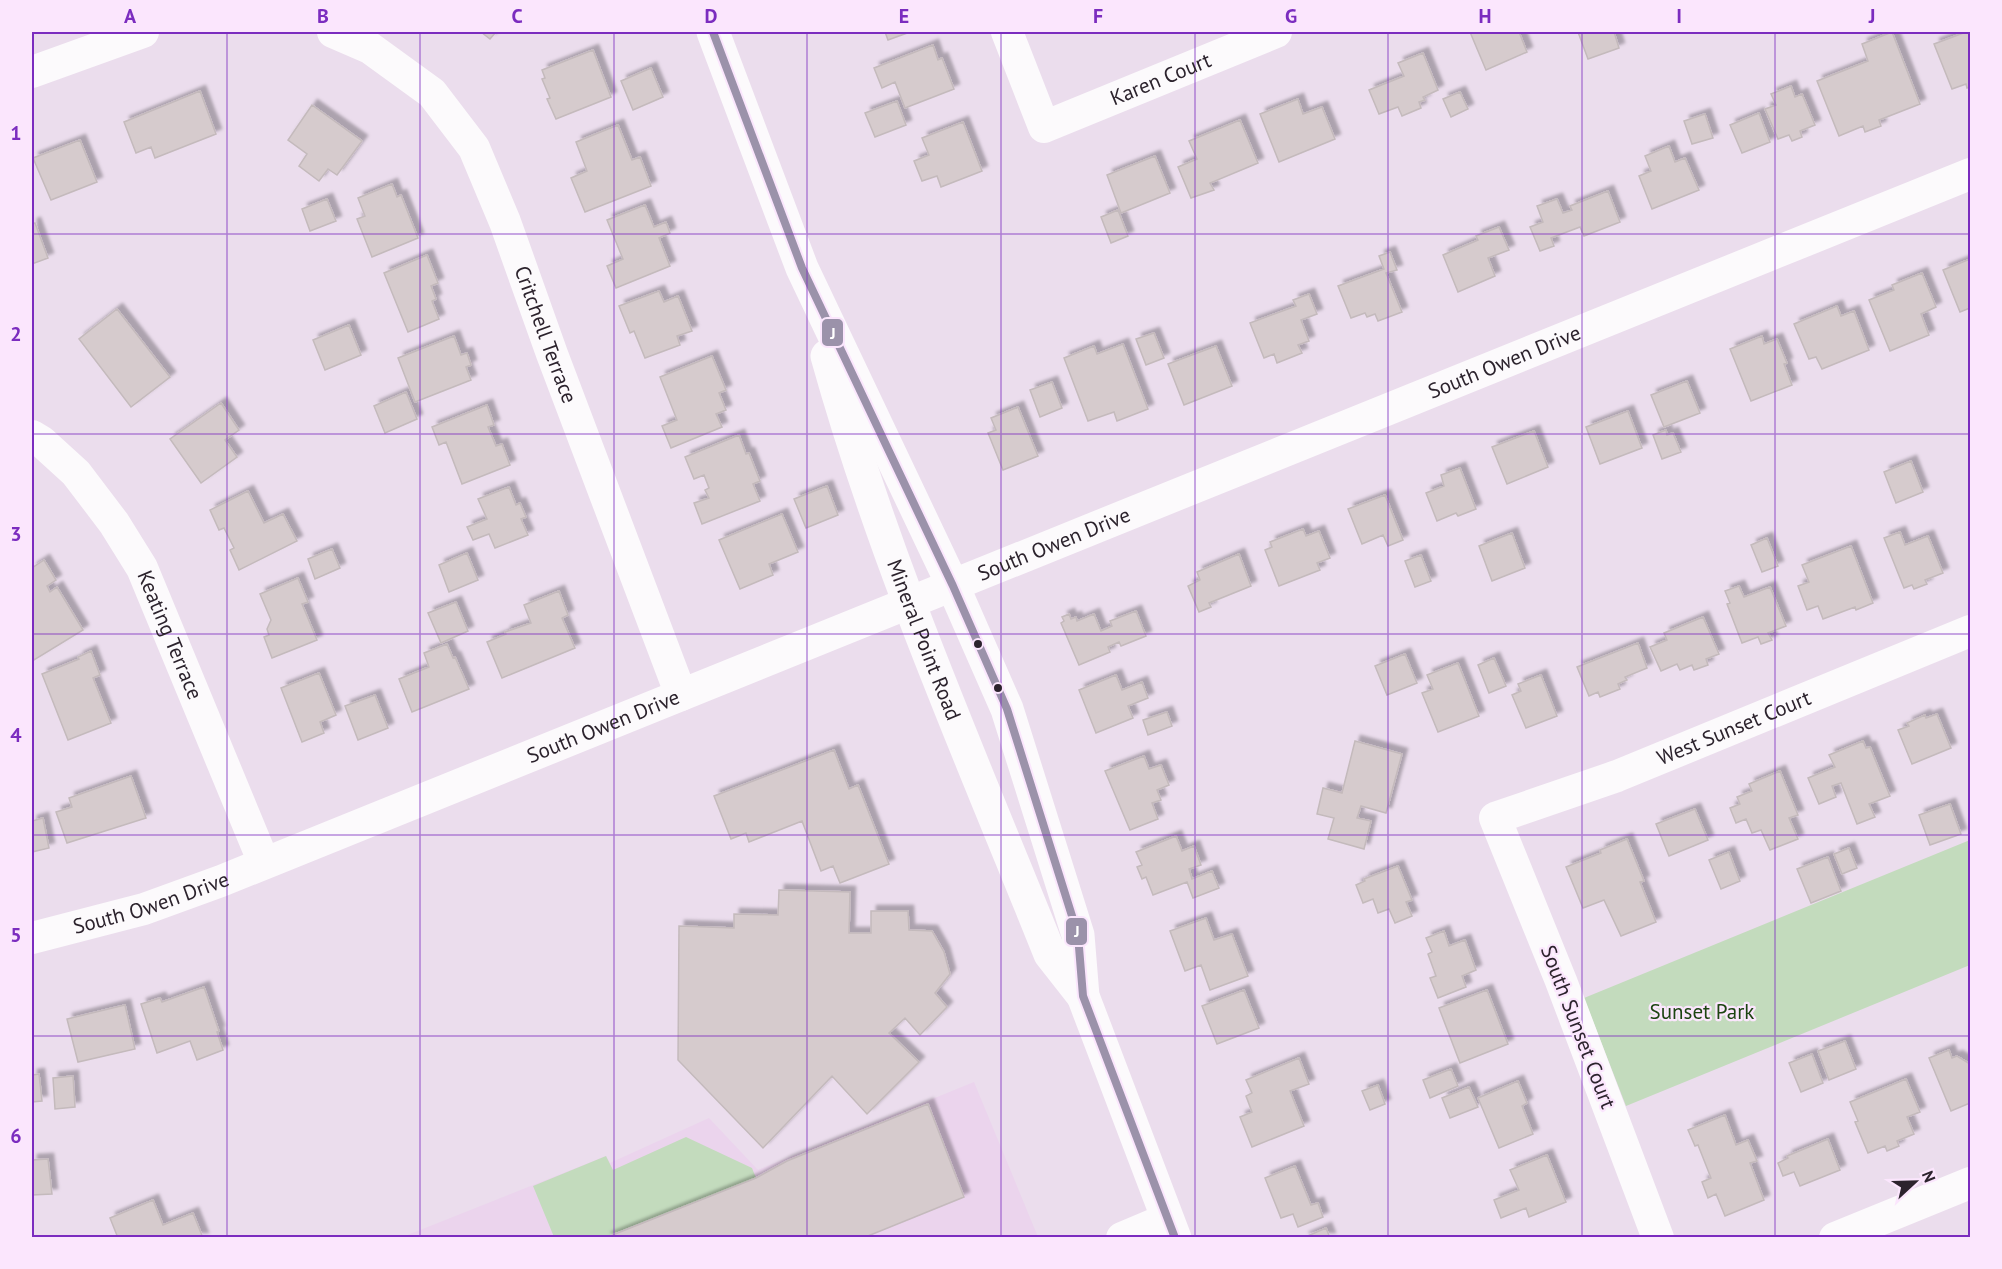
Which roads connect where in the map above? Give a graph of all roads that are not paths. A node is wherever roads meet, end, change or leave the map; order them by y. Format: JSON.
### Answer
{"nodes":[{"id":1,"x":143,"y":32,"type":"edge"},
{"id":2,"x":333,"y":32,"type":"edge"},
{"id":3,"x":713,"y":32,"type":"edge"},
{"id":4,"x":1007,"y":32,"type":"edge"},
{"id":5,"x":1276,"y":32,"type":"edge"},
{"id":6,"x":32,"y":72,"type":"edge"},
{"id":7,"x":1971,"y":174,"type":"edge"},
{"id":8,"x":802,"y":268,"type":"junction"},
{"id":9,"x":32,"y":436,"type":"edge"},
{"id":10,"x":953,"y":586,"type":"junction"},
{"id":11,"x":910,"y":604,"type":"junction"},
{"id":12,"x":1971,"y":631,"type":"edge"},
{"id":13,"x":681,"y":695,"type":"junction"},
{"id":14,"x":1495,"y":818,"type":"joint"},
{"id":15,"x":264,"y":863,"type":"junction"},
{"id":16,"x":32,"y":938,"type":"edge"},
{"id":17,"x":1083,"y":996,"type":"junction"},
{"id":18,"x":1971,"y":1183,"type":"edge"},
{"id":19,"x":1171,"y":1228,"type":"edge"},
{"id":20,"x":1122,"y":1238,"type":"edge"},
{"id":21,"x":1658,"y":1238,"type":"edge"},
{"id":22,"x":1835,"y":1238,"type":"edge"}],
"edges":[{"from":1,"to":6,"type":"street"},
{"from":2,"to":13,"type":"street","name":"Critchell Terrace"},
{"from":3,"to":8,"type":"main road","name":"Mineral Point Road"},
{"from":4,"to":5,"type":"street","name":"Karen Court"},
{"from":7,"to":10,"type":"street","name":"South Owen Drive"},
{"from":8,"to":10,"type":"main road","name":"Mineral Point Road"},
{"from":8,"to":11,"type":"main road","name":"Mineral Point Road"},
{"from":9,"to":15,"type":"street","name":"Keating Terrace"},
{"from":10,"to":11,"type":"street","name":"South Owen Drive"},
{"from":10,"to":17,"type":"main road","name":"Mineral Point Road"},
{"from":11,"to":13,"type":"street","name":"South Owen Drive"},
{"from":11,"to":17,"type":"main road","name":"Mineral Point Road"},
{"from":12,"to":14,"type":"street","name":"West Sunset Court"},
{"from":13,"to":15,"type":"street","name":"South Owen Drive"},
{"from":14,"to":21,"type":"street","name":"South Sunset Court"},
{"from":15,"to":16,"type":"street","name":"South Owen Drive"},
{"from":17,"to":19,"type":"main road","name":"Mineral Point Road"},
{"from":18,"to":22,"type":"street"},
{"from":19,"to":20,"type":"street"}]}
